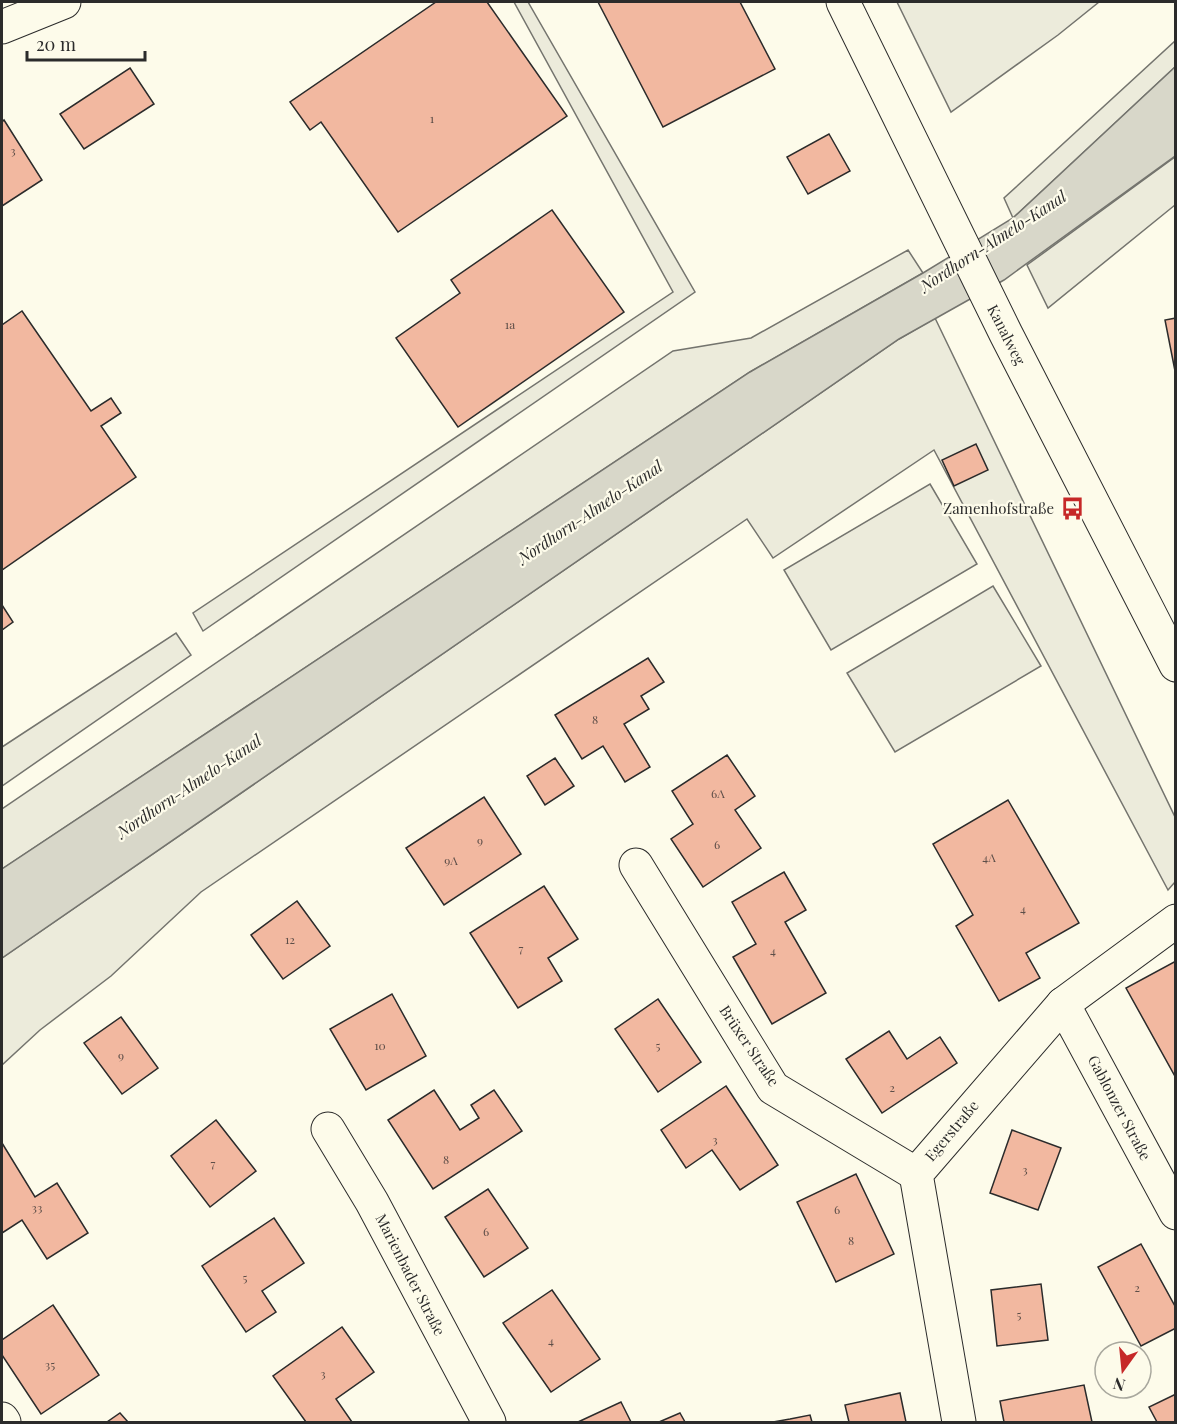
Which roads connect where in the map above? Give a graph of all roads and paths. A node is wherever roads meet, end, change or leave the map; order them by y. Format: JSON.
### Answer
{"nodes":[{"id":1,"x":64,"y":2,"type":"edge"},
{"id":2,"x":843,"y":2,"type":"edge"},
{"id":3,"x":2,"y":27,"type":"edge"},
{"id":4,"x":1176,"y":666,"type":"edge"},
{"id":5,"x":636,"y":865,"type":"dead end"},
{"id":6,"x":1176,"y":921,"type":"edge"},
{"id":7,"x":1063,"y":1004,"type":"junction"},
{"id":8,"x":328,"y":1129,"type":"dead end"},
{"id":9,"x":916,"y":1174,"type":"junction"},
{"id":10,"x":1176,"y":1213,"type":"edge"},
{"id":11,"x":2,"y":1419,"type":"edge"},
{"id":12,"x":4,"y":1422,"type":"edge"},
{"id":13,"x":489,"y":1422,"type":"edge"},
{"id":14,"x":959,"y":1422,"type":"edge"}],
"edges":[{"from":1,"to":3,"type":"street"},
{"from":2,"to":4,"type":"street","name":"Kanalweg"},
{"from":5,"to":9,"type":"street","name":"Brüxer Straße"},
{"from":6,"to":7,"type":"street","name":"Egerstraße"},
{"from":7,"to":9,"type":"street","name":"Egerstraße"},
{"from":7,"to":10,"type":"street","name":"Gablonzer Straße"},
{"from":8,"to":13,"type":"street","name":"Marienbader Straße"},
{"from":9,"to":14,"type":"street","name":"Egerstraße"},
{"from":11,"to":12,"type":"street"}]}
